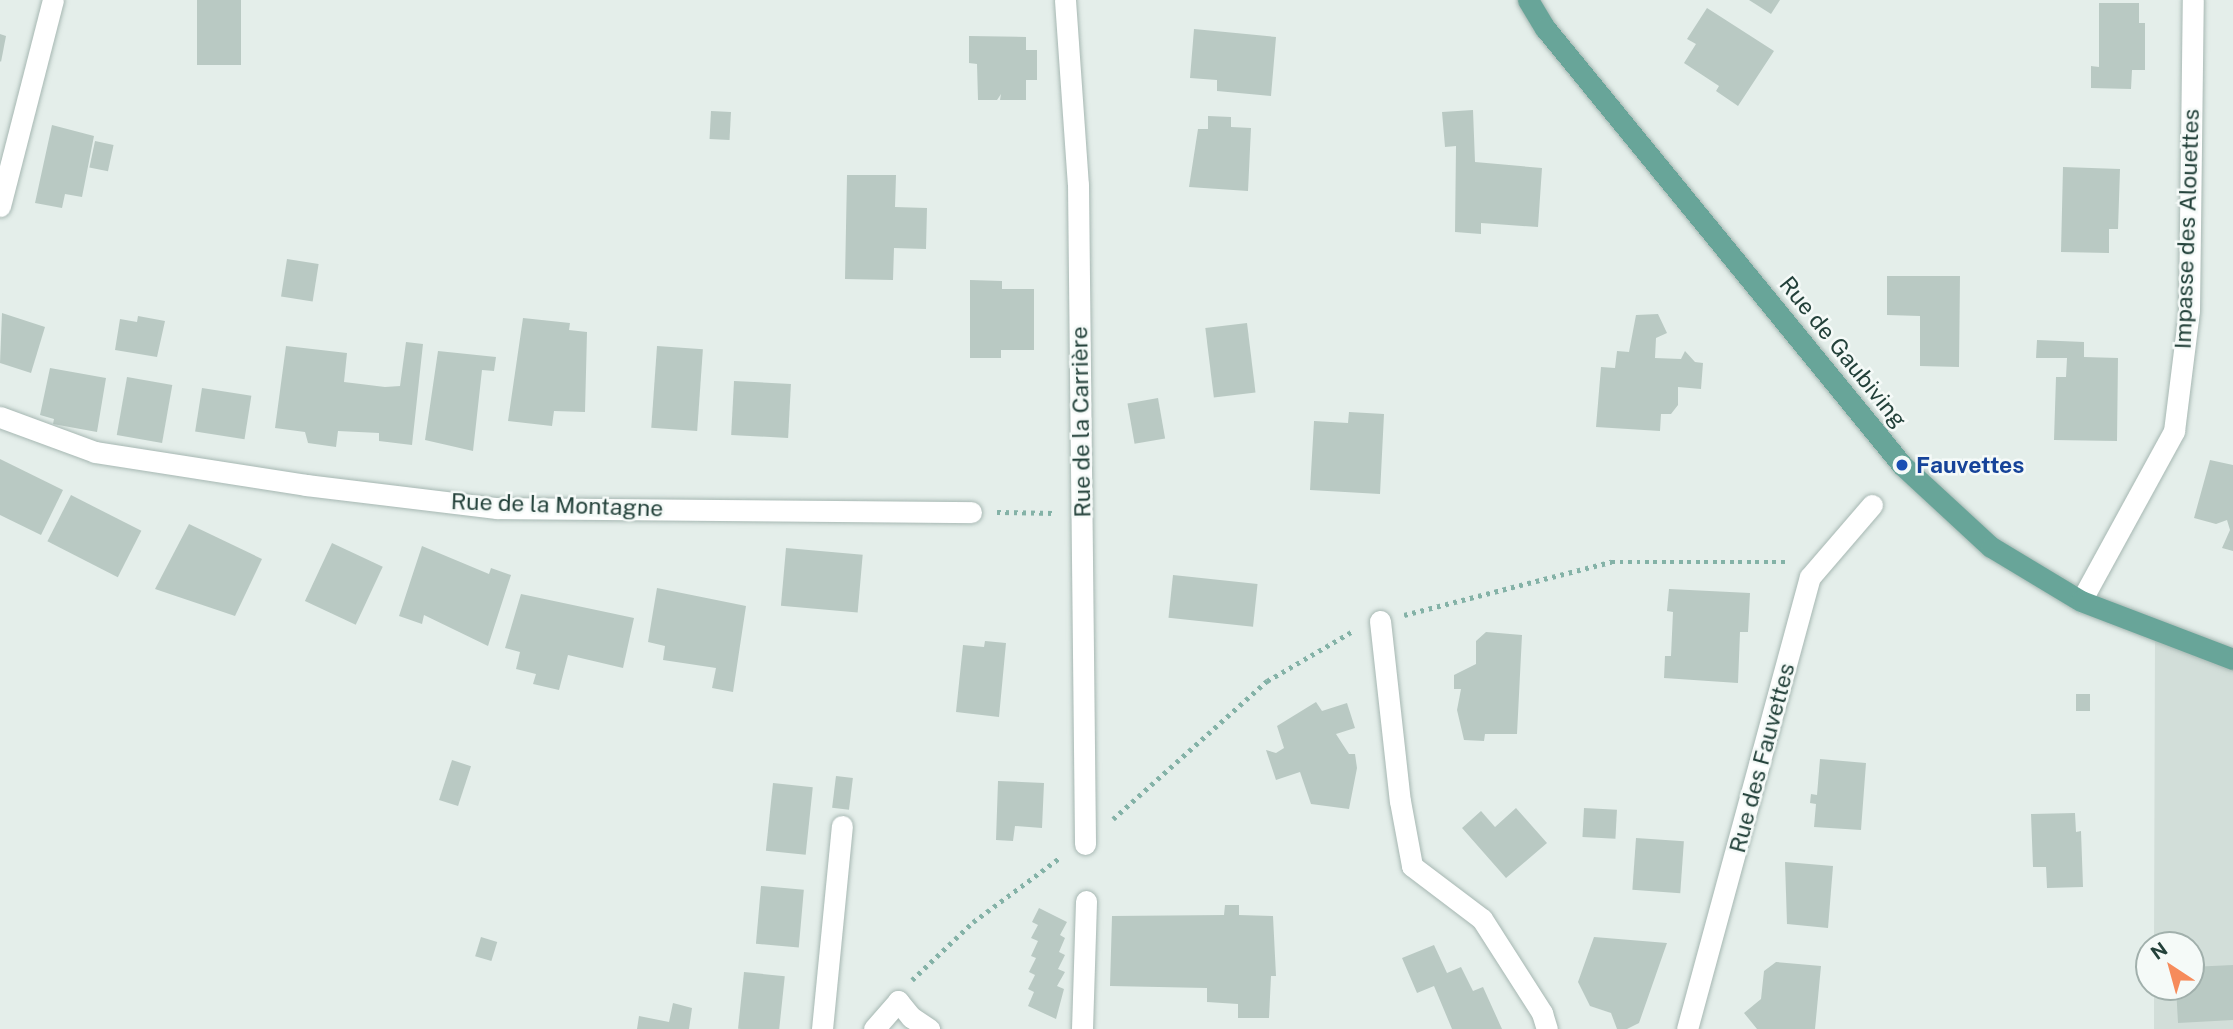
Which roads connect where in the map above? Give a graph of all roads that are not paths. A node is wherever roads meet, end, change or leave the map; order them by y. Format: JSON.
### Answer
{"nodes":[{"id":1,"x":53,"y":0,"type":"edge"},
{"id":2,"x":1065,"y":0,"type":"edge"},
{"id":3,"x":1528,"y":0,"type":"edge"},
{"id":4,"x":2193,"y":0,"type":"edge"},
{"id":5,"x":0,"y":206,"type":"edge"},
{"id":6,"x":0,"y":417,"type":"edge"},
{"id":7,"x":1872,"y":505,"type":"dead end"},
{"id":8,"x":971,"y":512,"type":"road end"},
{"id":9,"x":2081,"y":601,"type":"junction"},
{"id":10,"x":1380,"y":621,"type":"road end"},
{"id":11,"x":2233,"y":659,"type":"edge"},
{"id":12,"x":842,"y":827,"type":"dead end"},
{"id":13,"x":1085,"y":844,"type":"road end"},
{"id":14,"x":1086,"y":901,"type":"dead end"},
{"id":15,"x":822,"y":1029,"type":"edge"},
{"id":16,"x":873,"y":1029,"type":"edge"},
{"id":17,"x":929,"y":1029,"type":"edge"},
{"id":18,"x":1082,"y":1029,"type":"edge"},
{"id":19,"x":1547,"y":1029,"type":"edge"},
{"id":20,"x":1687,"y":1029,"type":"edge"}],
"edges":[{"from":1,"to":5,"type":"street"},
{"from":2,"to":13,"type":"street","name":"Rue de la Carrière"},
{"from":3,"to":9,"type":"main road","name":"Rue de Gaubiving"},
{"from":4,"to":9,"type":"street","name":"Impasse des Alouettes"},
{"from":6,"to":8,"type":"street","name":"Rue de la Montagne"},
{"from":7,"to":20,"type":"street","name":"Rue des Fauvettes"},
{"from":9,"to":11,"type":"main road","name":"Rue de Gaubiving"},
{"from":10,"to":19,"type":"street"},
{"from":12,"to":15,"type":"street"},
{"from":14,"to":18,"type":"street"},
{"from":16,"to":17,"type":"street"}]}
